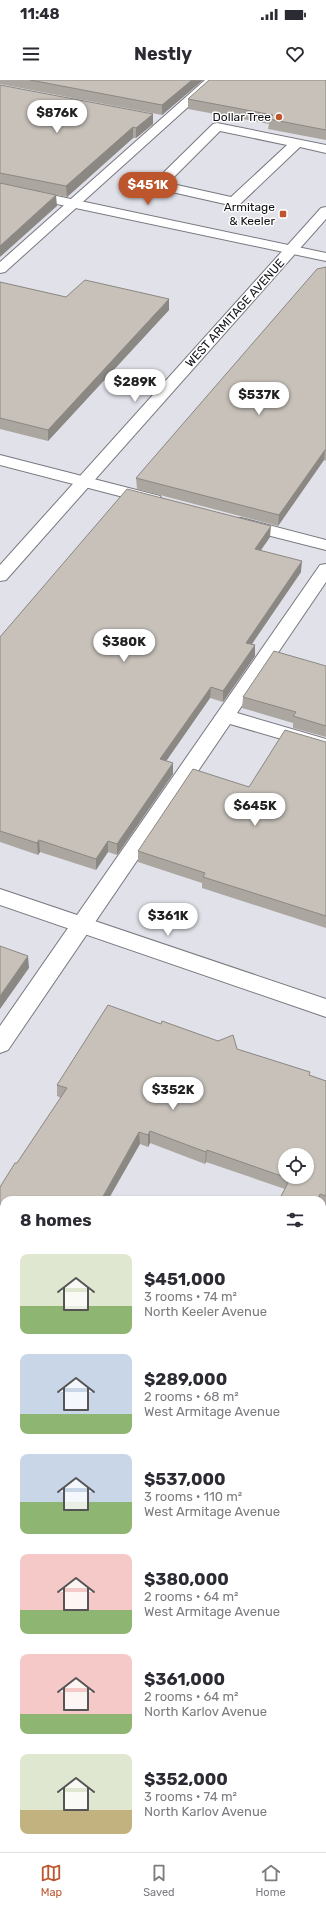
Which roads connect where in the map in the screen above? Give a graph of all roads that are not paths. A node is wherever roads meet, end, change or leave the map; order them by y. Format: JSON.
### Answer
{"nodes":[{"id":1,"x":212,"y":80,"type":"edge"},
{"id":2,"x":151,"y":118,"type":"edge"},
{"id":3,"x":166,"y":121,"type":"junction"},
{"id":4,"x":297,"y":143,"type":"junction"},
{"id":5,"x":326,"y":149,"type":"edge"},
{"id":6,"x":0,"y":188,"type":"edge"},
{"id":7,"x":74,"y":204,"type":"junction"},
{"id":8,"x":326,"y":211,"type":"edge"},
{"id":9,"x":292,"y":250,"type":"junction"},
{"id":10,"x":326,"y":257,"type":"edge"},
{"id":11,"x":0,"y":269,"type":"edge"},
{"id":12,"x":0,"y":460,"type":"edge"},
{"id":13,"x":84,"y":482,"type":"junction"},
{"id":14,"x":167,"y":503,"type":"edge"},
{"id":15,"x":227,"y":519,"type":"edge"},
{"id":16,"x":326,"y":545,"type":"edge"},
{"id":17,"x":326,"y":569,"type":"edge"},
{"id":18,"x":0,"y":576,"type":"edge"},
{"id":19,"x":225,"y":716,"type":"junction"},
{"id":20,"x":326,"y":746,"type":"edge"},
{"id":21,"x":0,"y":897,"type":"edge"},
{"id":22,"x":82,"y":925,"type":"junction"},
{"id":23,"x":326,"y":1008,"type":"edge"},
{"id":24,"x":0,"y":1044,"type":"edge"}],
"edges":[{"from":1,"to":3,"type":"street"},
{"from":2,"to":3,"type":"street"},
{"from":3,"to":7,"type":"street"},
{"from":4,"to":4,"type":"street"},
{"from":4,"to":5,"type":"street"},
{"from":6,"to":7,"type":"street"},
{"from":7,"to":9,"type":"street"},
{"from":7,"to":11,"type":"street"},
{"from":8,"to":9,"type":"street","name":"WEST ARMITAGE AVENUE"},
{"from":9,"to":10,"type":"street"},
{"from":9,"to":13,"type":"street","name":"WEST ARMITAGE AVENUE"},
{"from":12,"to":13,"type":"street"},
{"from":13,"to":14,"type":"street"},
{"from":13,"to":18,"type":"street","name":"WEST ARMITAGE AVENUE"},
{"from":15,"to":16,"type":"street"},
{"from":17,"to":19,"type":"street"},
{"from":19,"to":20,"type":"street"},
{"from":19,"to":22,"type":"street"},
{"from":21,"to":22,"type":"street"},
{"from":22,"to":23,"type":"street"},
{"from":22,"to":24,"type":"street"}]}
